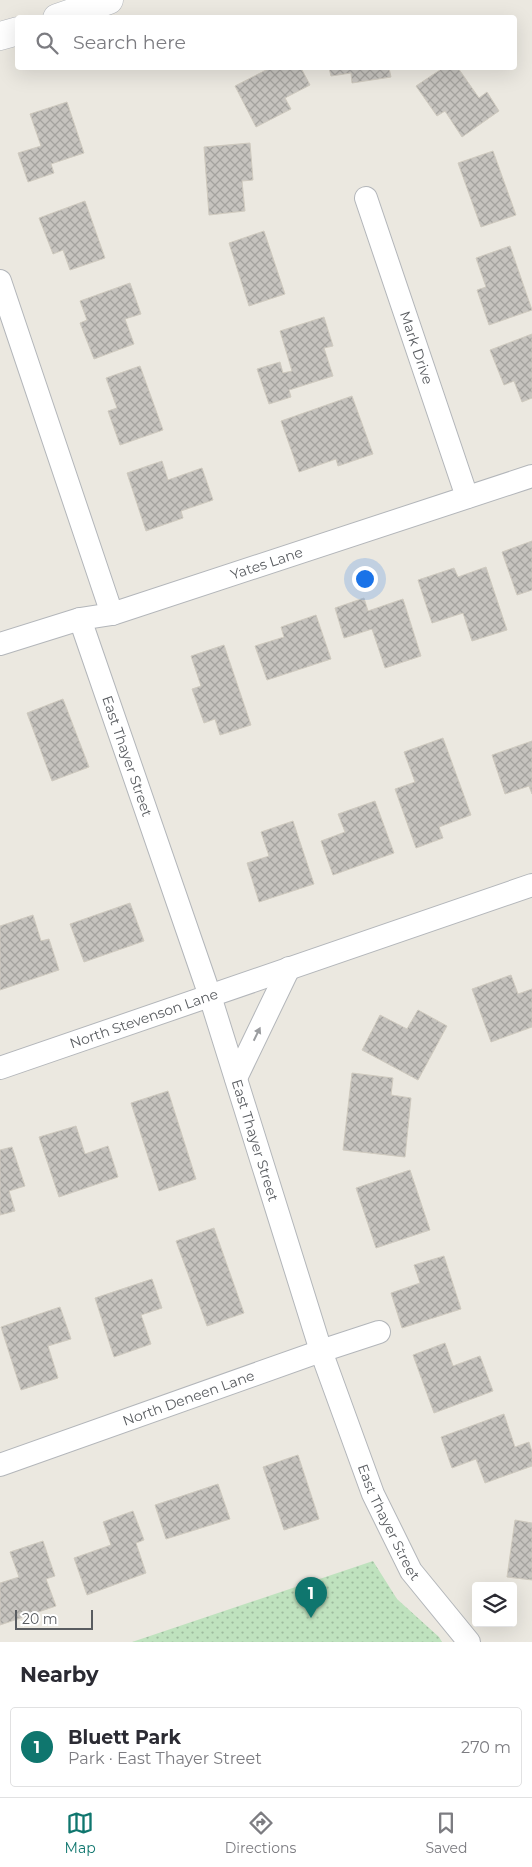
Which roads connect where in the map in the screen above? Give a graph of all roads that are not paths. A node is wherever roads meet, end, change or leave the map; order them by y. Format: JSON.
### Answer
{"nodes":[{"id":1,"x":109,"y":0,"type":"edge"},
{"id":2,"x":66,"y":15,"type":"edge"},
{"id":3,"x":15,"y":32,"type":"edge"},
{"id":4,"x":0,"y":36,"type":"edge"},
{"id":5,"x":366,"y":198,"type":"dead end"},
{"id":6,"x":0,"y":281,"type":"edge"},
{"id":7,"x":532,"y":476,"type":"edge"},
{"id":8,"x":467,"y":497,"type":"junction"},
{"id":9,"x":112,"y":614,"type":"junction"},
{"id":10,"x":80,"y":619,"type":"junction"},
{"id":11,"x":0,"y":644,"type":"edge"},
{"id":12,"x":532,"y":884,"type":"edge"},
{"id":13,"x":289,"y":968,"type":"junction"},
{"id":14,"x":210,"y":996,"type":"junction"},
{"id":15,"x":0,"y":1068,"type":"edge"},
{"id":16,"x":236,"y":1078,"type":"junction"},
{"id":17,"x":378,"y":1332,"type":"dead end"},
{"id":18,"x":321,"y":1351,"type":"junction"},
{"id":19,"x":0,"y":1465,"type":"edge"},
{"id":20,"x":469,"y":1642,"type":"edge"}],
"edges":[{"from":1,"to":2,"type":"main road"},
{"from":3,"to":4,"type":"main road"},
{"from":5,"to":8,"type":"street","name":"Mark Drive"},
{"from":6,"to":9,"type":"street"},
{"from":7,"to":8,"type":"street","name":"Yates Lane"},
{"from":8,"to":9,"type":"street","name":"Yates Lane"},
{"from":9,"to":10,"type":"street","name":"Yates Lane"},
{"from":10,"to":11,"type":"street","name":"Yates Lane"},
{"from":10,"to":14,"type":"street","name":"East Thayer Street"},
{"from":12,"to":13,"type":"street","name":"North Stevenson Lane"},
{"from":13,"to":14,"type":"street","name":"North Stevenson Lane"},
{"from":16,"to":13,"type":"street","one_way":true},
{"from":14,"to":15,"type":"street","name":"North Stevenson Lane"},
{"from":14,"to":16,"type":"street","name":"East Thayer Street"},
{"from":16,"to":18,"type":"street","name":"East Thayer Street"},
{"from":17,"to":18,"type":"street","name":"North Deneen Lane"},
{"from":18,"to":19,"type":"street","name":"North Deneen Lane"},
{"from":18,"to":20,"type":"street","name":"East Thayer Street"}]}
